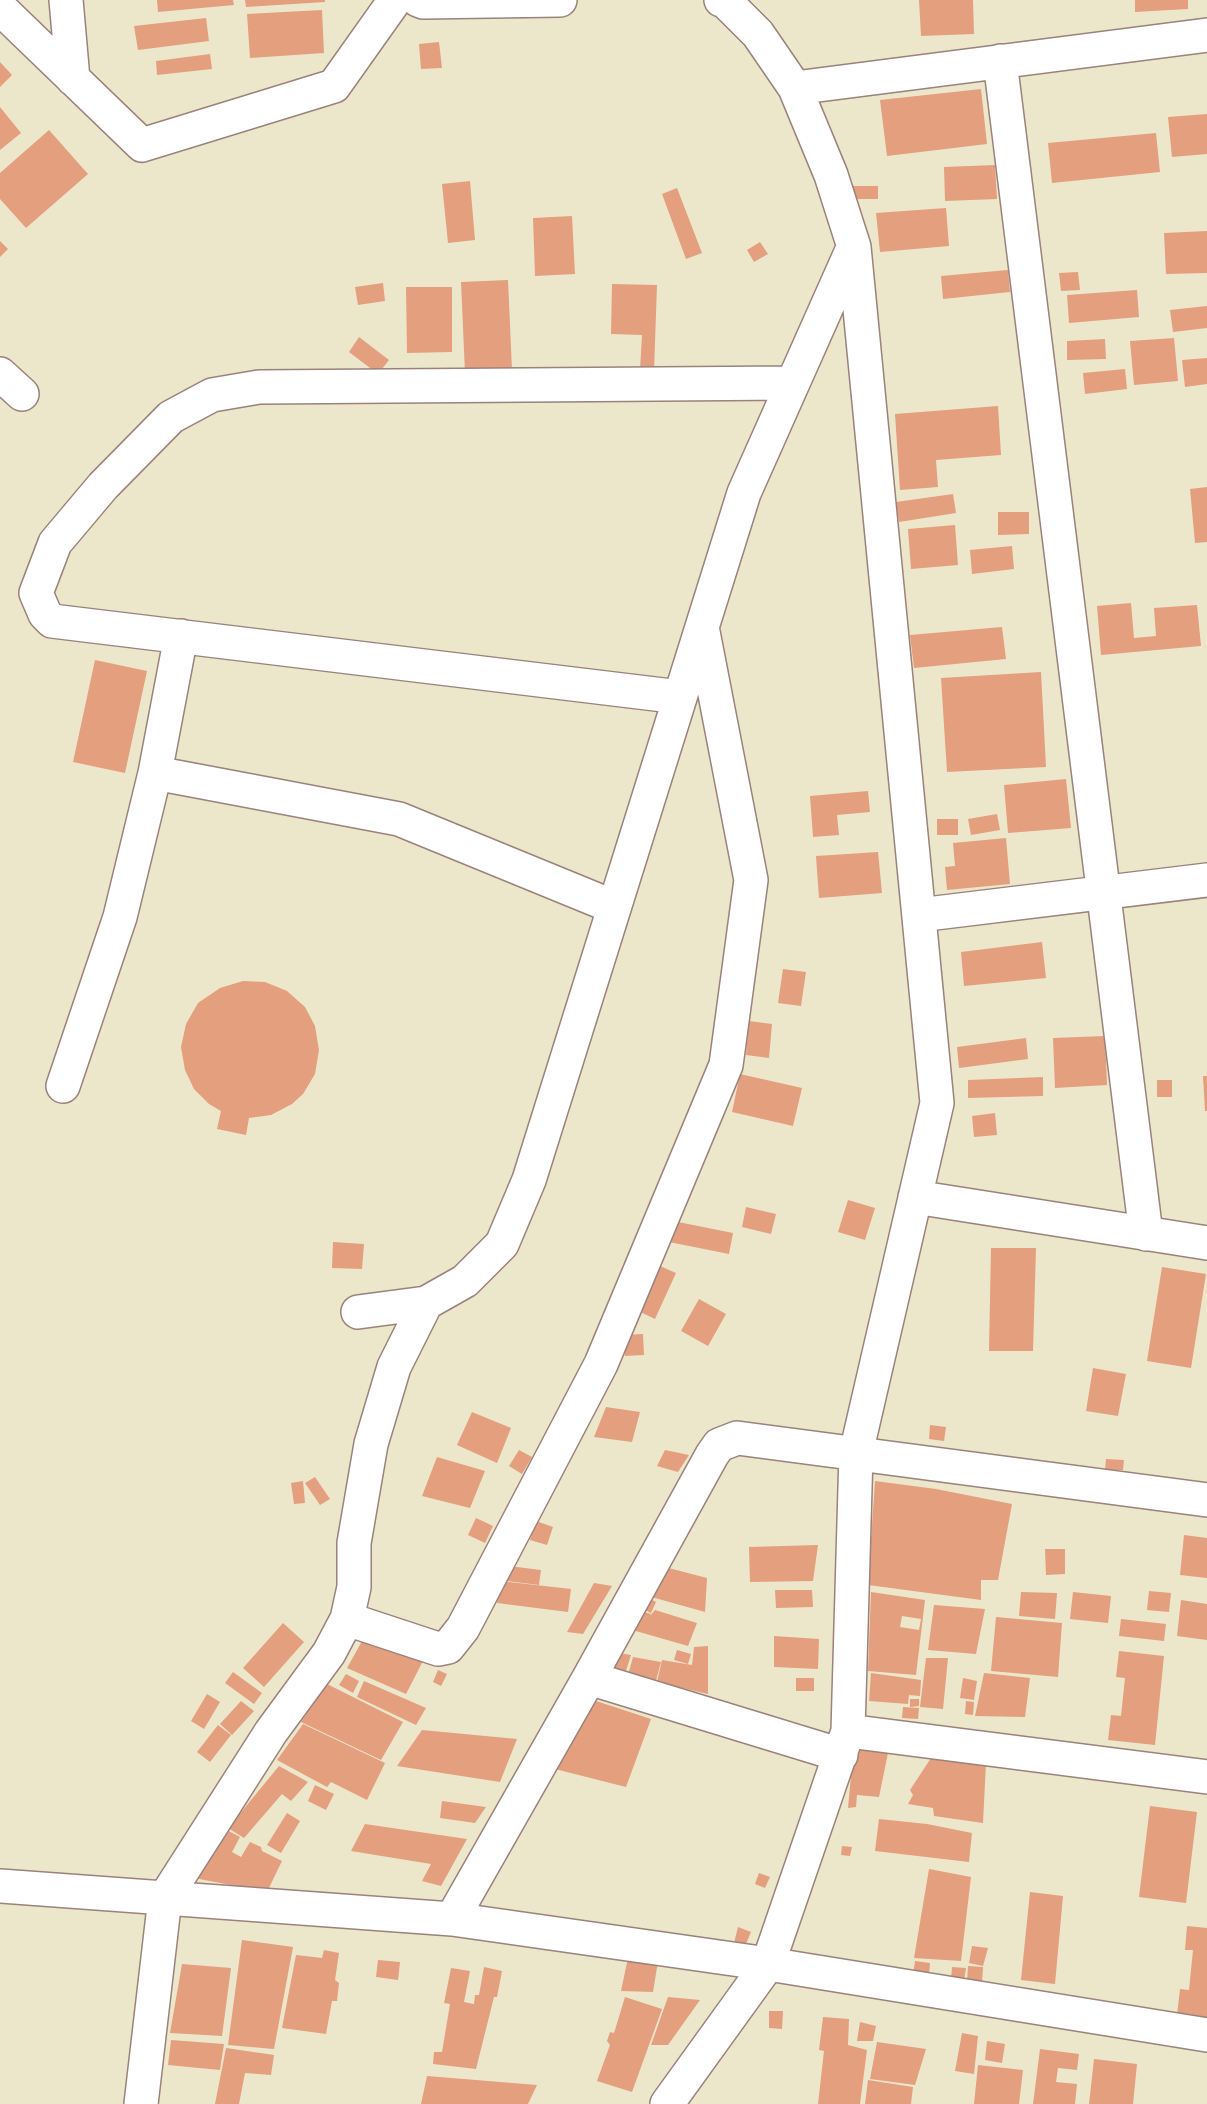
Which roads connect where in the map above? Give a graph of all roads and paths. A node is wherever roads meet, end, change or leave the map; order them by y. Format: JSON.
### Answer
{"nodes":[{"id":1,"x":66,"y":0,"type":"edge"},
{"id":2,"x":395,"y":0,"type":"edge"},
{"id":3,"x":418,"y":0,"type":"edge"},
{"id":4,"x":560,"y":0,"type":"edge"},
{"id":5,"x":721,"y":0,"type":"edge"},
{"id":6,"x":0,"y":8,"type":"edge"},
{"id":7,"x":1207,"y":35,"type":"edge"},
{"id":8,"x":1000,"y":61,"type":"junction"},
{"id":9,"x":74,"y":79,"type":"junction"},
{"id":10,"x":795,"y":88,"type":"junction"},
{"id":11,"x":854,"y":247,"type":"junction"},
{"id":12,"x":793,"y":383,"type":"junction"},
{"id":13,"x":702,"y":627,"type":"junction"},
{"id":14,"x":181,"y":636,"type":"junction"},
{"id":15,"x":680,"y":697,"type":"junction"},
{"id":16,"x":155,"y":773,"type":"junction"},
{"id":17,"x":1207,"y":880,"type":"edge"},
{"id":18,"x":1104,"y":892,"type":"junction"},
{"id":19,"x":614,"y":907,"type":"junction"},
{"id":20,"x":919,"y":915,"type":"junction"},
{"id":21,"x":63,"y":1086,"type":"dead end"},
{"id":22,"x":915,"y":1197,"type":"junction"},
{"id":23,"x":1146,"y":1234,"type":"junction"},
{"id":24,"x":1207,"y":1243,"type":"edge"},
{"id":25,"x":426,"y":1303,"type":"junction"},
{"id":26,"x":358,"y":1312,"type":"dead end"},
{"id":27,"x":856,"y":1453,"type":"junction"},
{"id":28,"x":1207,"y":1500,"type":"edge"},
{"id":29,"x":347,"y":1619,"type":"junction"},
{"id":30,"x":589,"y":1678,"type":"junction"},
{"id":31,"x":844,"y":1743,"type":"junction"},
{"id":32,"x":1207,"y":1777,"type":"edge"},
{"id":33,"x":0,"y":1886,"type":"edge"},
{"id":34,"x":165,"y":1898,"type":"junction"},
{"id":35,"x":452,"y":1919,"type":"junction"},
{"id":36,"x":768,"y":1964,"type":"junction"},
{"id":37,"x":1207,"y":2035,"type":"edge"},
{"id":38,"x":141,"y":2104,"type":"edge"},
{"id":39,"x":667,"y":2104,"type":"edge"}],
"edges":[{"from":1,"to":9,"type":"street"},
{"from":2,"to":9,"type":"street"},
{"from":3,"to":4,"type":"street"},
{"from":5,"to":10,"type":"street"},
{"from":6,"to":9,"type":"street"},
{"from":7,"to":8,"type":"street"},
{"from":8,"to":10,"type":"street"},
{"from":8,"to":18,"type":"street"},
{"from":10,"to":11,"type":"street"},
{"from":11,"to":12,"type":"street"},
{"from":11,"to":20,"type":"street"},
{"from":12,"to":13,"type":"street"},
{"from":12,"to":14,"type":"street"},
{"from":13,"to":15,"type":"street"},
{"from":13,"to":29,"type":"street"},
{"from":14,"to":15,"type":"street"},
{"from":14,"to":16,"type":"street"},
{"from":15,"to":19,"type":"street"},
{"from":16,"to":19,"type":"street"},
{"from":16,"to":21,"type":"street"},
{"from":17,"to":18,"type":"street"},
{"from":18,"to":20,"type":"street"},
{"from":18,"to":23,"type":"street"},
{"from":19,"to":25,"type":"street"},
{"from":20,"to":22,"type":"street"},
{"from":22,"to":23,"type":"street"},
{"from":22,"to":27,"type":"street"},
{"from":23,"to":24,"type":"street"},
{"from":25,"to":26,"type":"street"},
{"from":25,"to":29,"type":"street"},
{"from":27,"to":28,"type":"street"},
{"from":27,"to":30,"type":"street"},
{"from":27,"to":31,"type":"street"},
{"from":29,"to":34,"type":"street"},
{"from":30,"to":31,"type":"street"},
{"from":30,"to":35,"type":"street"},
{"from":31,"to":32,"type":"street"},
{"from":31,"to":36,"type":"street"},
{"from":33,"to":34,"type":"street"},
{"from":34,"to":35,"type":"street"},
{"from":34,"to":38,"type":"street"},
{"from":35,"to":36,"type":"street"},
{"from":36,"to":37,"type":"street"},
{"from":36,"to":39,"type":"street"}]}
